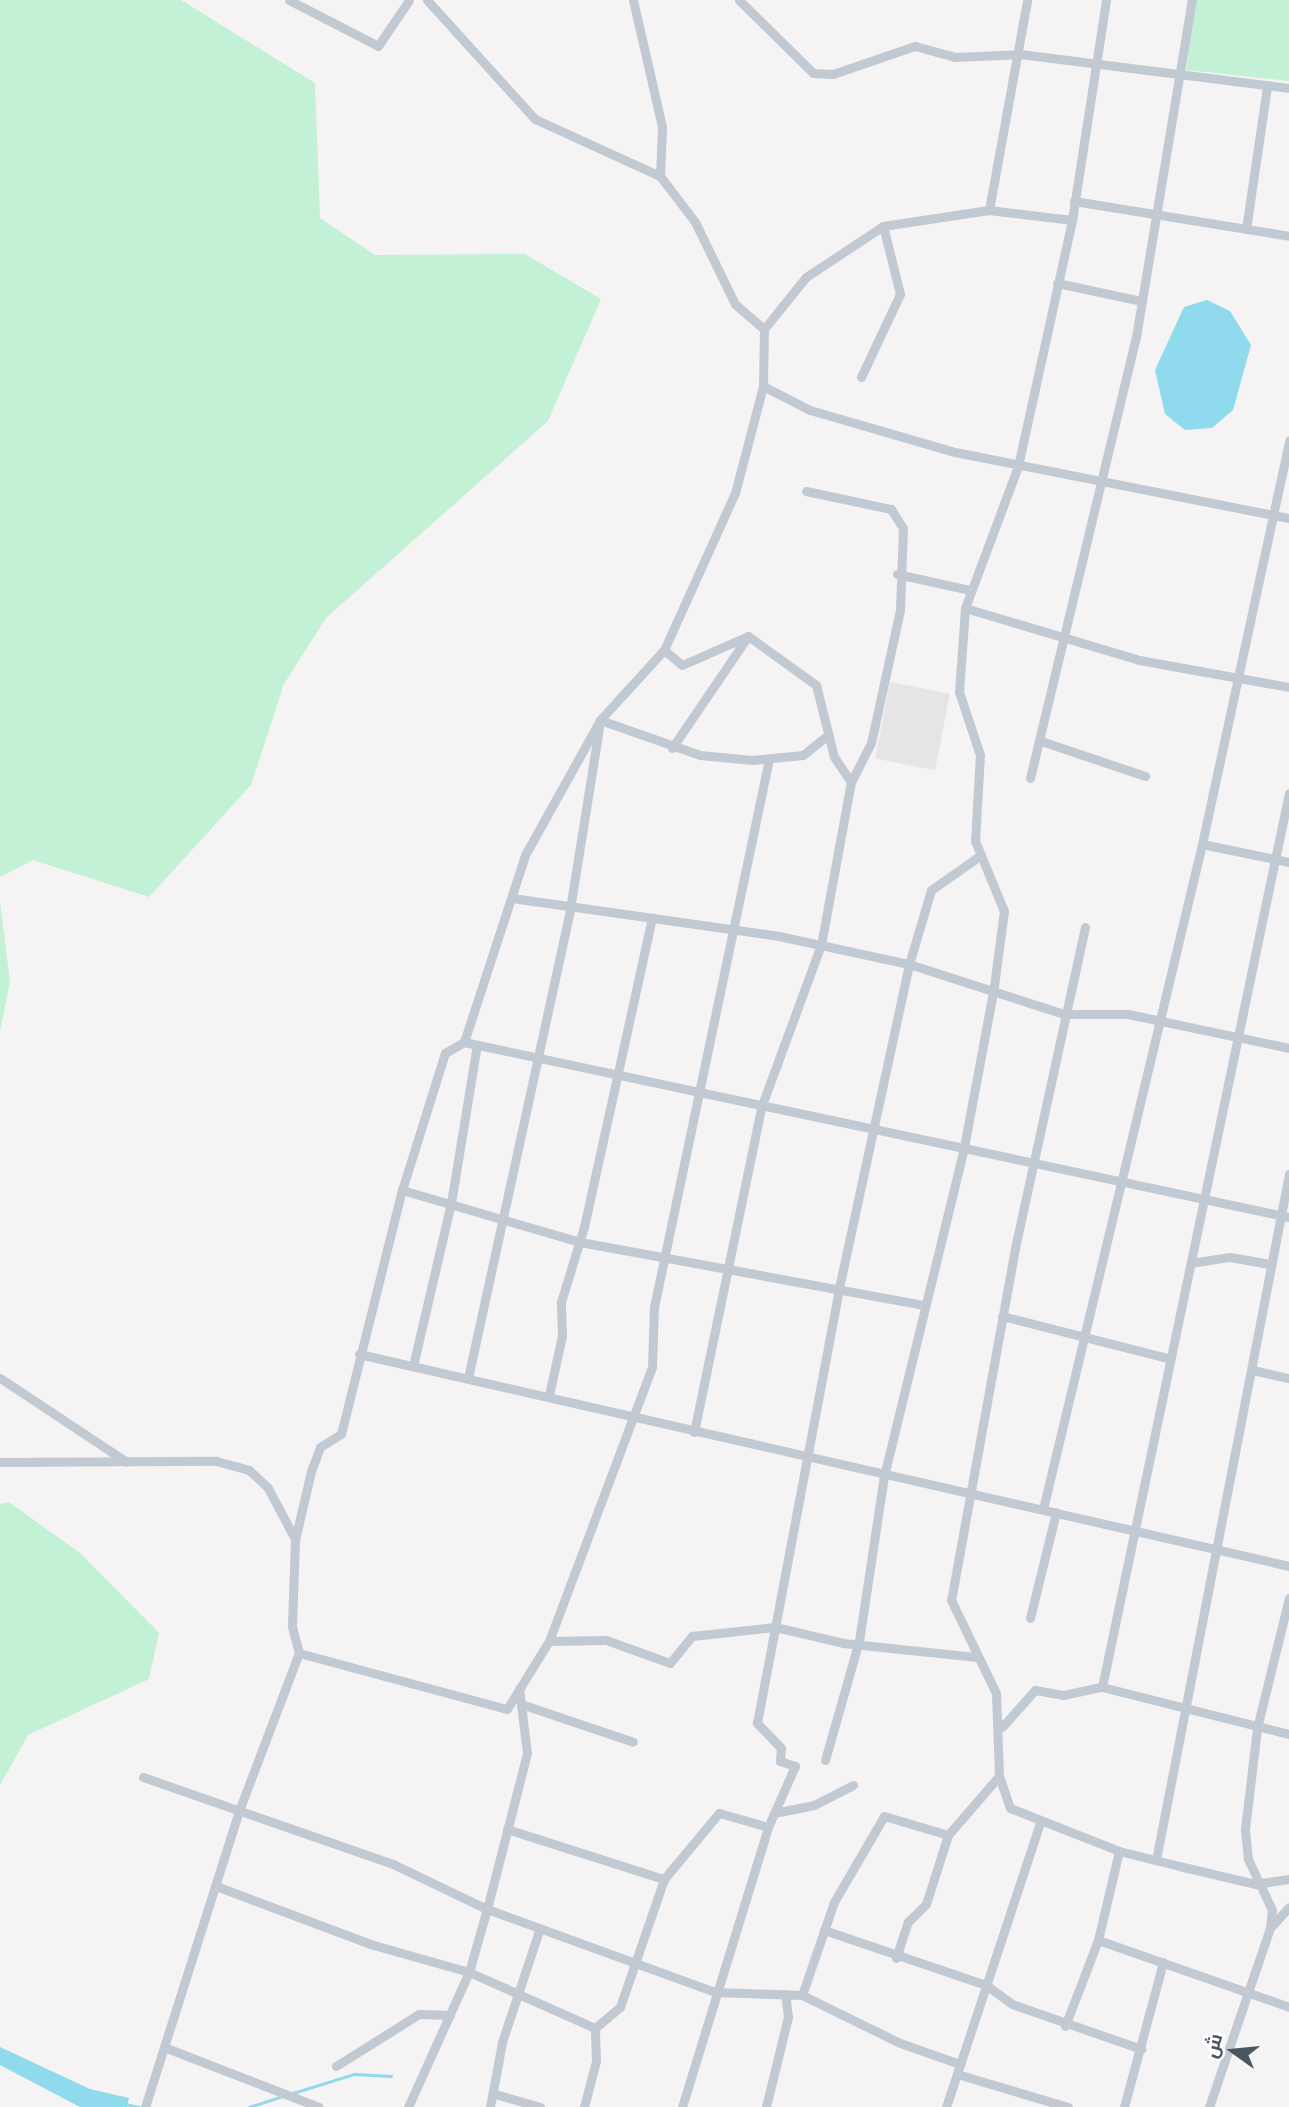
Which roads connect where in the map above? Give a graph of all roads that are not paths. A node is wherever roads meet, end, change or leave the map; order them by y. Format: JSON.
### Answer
{"nodes":[{"id":1,"x":289,"y":0,"type":"edge"},
{"id":2,"x":409,"y":0,"type":"edge"},
{"id":3,"x":426,"y":0,"type":"edge"},
{"id":4,"x":633,"y":0,"type":"edge"},
{"id":5,"x":739,"y":0,"type":"edge"},
{"id":6,"x":1027,"y":0,"type":"edge"},
{"id":7,"x":1106,"y":0,"type":"edge"},
{"id":8,"x":1192,"y":0,"type":"edge"},
{"id":9,"x":1020,"y":54,"type":"junction"},
{"id":10,"x":1096,"y":65,"type":"junction"},
{"id":11,"x":1182,"y":76,"type":"junction"},
{"id":12,"x":1267,"y":86,"type":"junction"},
{"id":13,"x":1289,"y":88,"type":"edge"},
{"id":14,"x":660,"y":176,"type":"junction"},
{"id":15,"x":1073,"y":201,"type":"junction"},
{"id":16,"x":989,"y":210,"type":"junction"},
{"id":17,"x":1158,"y":216,"type":"junction"},
{"id":18,"x":1072,"y":220,"type":"junction"},
{"id":19,"x":883,"y":226,"type":"junction"},
{"id":20,"x":1246,"y":229,"type":"junction"},
{"id":21,"x":1289,"y":236,"type":"edge"},
{"id":22,"x":1057,"y":283,"type":"junction"},
{"id":23,"x":1142,"y":301,"type":"junction"},
{"id":24,"x":764,"y":329,"type":"junction"},
{"id":25,"x":861,"y":377,"type":"dead end"},
{"id":26,"x":763,"y":386,"type":"junction"},
{"id":27,"x":1289,"y":440,"type":"edge"},
{"id":28,"x":1018,"y":466,"type":"junction"},
{"id":29,"x":1105,"y":481,"type":"junction"},
{"id":30,"x":806,"y":491,"type":"dead end"},
{"id":31,"x":1273,"y":515,"type":"junction"},
{"id":32,"x":1289,"y":518,"type":"edge"},
{"id":33,"x":897,"y":574,"type":"junction"},
{"id":34,"x":970,"y":590,"type":"junction"},
{"id":35,"x":965,"y":607,"type":"junction"},
{"id":36,"x":1065,"y":634,"type":"junction"},
{"id":37,"x":748,"y":636,"type":"junction"},
{"id":38,"x":664,"y":650,"type":"junction"},
{"id":39,"x":1236,"y":674,"type":"junction"},
{"id":40,"x":1289,"y":687,"type":"edge"},
{"id":41,"x":600,"y":720,"type":"junction"},
{"id":42,"x":830,"y":734,"type":"junction"},
{"id":43,"x":1041,"y":741,"type":"junction"},
{"id":44,"x":672,"y":748,"type":"junction"},
{"id":45,"x":769,"y":759,"type":"junction"},
{"id":46,"x":1145,"y":776,"type":"dead end"},
{"id":47,"x":1030,"y":778,"type":"dead end"},
{"id":48,"x":851,"y":782,"type":"junction"},
{"id":49,"x":1289,"y":793,"type":"edge"},
{"id":50,"x":1202,"y":844,"type":"junction"},
{"id":51,"x":981,"y":855,"type":"junction"},
{"id":52,"x":1278,"y":860,"type":"junction"},
{"id":53,"x":1289,"y":863,"type":"edge"},
{"id":54,"x":512,"y":898,"type":"junction"},
{"id":55,"x":570,"y":909,"type":"junction"},
{"id":56,"x":652,"y":917,"type":"junction"},
{"id":57,"x":732,"y":927,"type":"junction"},
{"id":58,"x":1085,"y":927,"type":"dead end"},
{"id":59,"x":821,"y":945,"type":"junction"},
{"id":60,"x":909,"y":964,"type":"junction"},
{"id":61,"x":993,"y":993,"type":"junction"},
{"id":62,"x":1064,"y":1014,"type":"junction"},
{"id":63,"x":1157,"y":1020,"type":"junction"},
{"id":64,"x":1240,"y":1037,"type":"junction"},
{"id":65,"x":464,"y":1042,"type":"junction"},
{"id":66,"x":477,"y":1045,"type":"junction"},
{"id":67,"x":1289,"y":1048,"type":"edge"},
{"id":68,"x":537,"y":1057,"type":"junction"},
{"id":69,"x":617,"y":1073,"type":"junction"},
{"id":70,"x":701,"y":1090,"type":"junction"},
{"id":71,"x":762,"y":1105,"type":"junction"},
{"id":72,"x":876,"y":1127,"type":"junction"},
{"id":73,"x":964,"y":1147,"type":"junction"},
{"id":74,"x":1034,"y":1158,"type":"junction"},
{"id":75,"x":1289,"y":1174,"type":"edge"},
{"id":76,"x":1121,"y":1178,"type":"junction"},
{"id":77,"x":402,"y":1190,"type":"junction"},
{"id":78,"x":1202,"y":1199,"type":"junction"},
{"id":79,"x":451,"y":1203,"type":"junction"},
{"id":80,"x":506,"y":1216,"type":"junction"},
{"id":81,"x":1285,"y":1217,"type":"edge"},
{"id":82,"x":580,"y":1242,"type":"junction"},
{"id":83,"x":664,"y":1260,"type":"junction"},
{"id":84,"x":1191,"y":1263,"type":"junction"},
{"id":85,"x":1269,"y":1264,"type":"junction"},
{"id":86,"x":724,"y":1268,"type":"junction"},
{"id":87,"x":839,"y":1288,"type":"junction"},
{"id":88,"x":925,"y":1305,"type":"junction"},
{"id":89,"x":1002,"y":1316,"type":"junction"},
{"id":90,"x":1086,"y":1337,"type":"junction"},
{"id":91,"x":359,"y":1354,"type":"junction"},
{"id":92,"x":1171,"y":1359,"type":"junction"},
{"id":93,"x":413,"y":1366,"type":"junction"},
{"id":94,"x":1253,"y":1370,"type":"junction"},
{"id":95,"x":0,"y":1378,"type":"edge"},
{"id":96,"x":468,"y":1378,"type":"junction"},
{"id":97,"x":1289,"y":1378,"type":"edge"},
{"id":98,"x":549,"y":1395,"type":"junction"},
{"id":99,"x":636,"y":1416,"type":"junction"},
{"id":100,"x":694,"y":1432,"type":"junction"},
{"id":101,"x":810,"y":1459,"type":"junction"},
{"id":102,"x":0,"y":1462,"type":"edge"},
{"id":103,"x":127,"y":1462,"type":"junction"},
{"id":104,"x":884,"y":1476,"type":"junction"},
{"id":105,"x":968,"y":1494,"type":"junction"},
{"id":106,"x":1043,"y":1509,"type":"junction"},
{"id":107,"x":1056,"y":1512,"type":"junction"},
{"id":108,"x":1134,"y":1531,"type":"junction"},
{"id":109,"x":295,"y":1540,"type":"junction"},
{"id":110,"x":1216,"y":1548,"type":"junction"},
{"id":111,"x":1289,"y":1566,"type":"edge"},
{"id":112,"x":1289,"y":1598,"type":"edge"},
{"id":113,"x":1030,"y":1618,"type":"dead end"},
{"id":114,"x":775,"y":1627,"type":"junction"},
{"id":115,"x":549,"y":1641,"type":"junction"},
{"id":116,"x":859,"y":1641,"type":"junction"},
{"id":117,"x":299,"y":1653,"type":"junction"},
{"id":118,"x":977,"y":1657,"type":"junction"},
{"id":119,"x":1102,"y":1687,"type":"junction"},
{"id":120,"x":519,"y":1688,"type":"junction"},
{"id":121,"x":521,"y":1704,"type":"junction"},
{"id":122,"x":1182,"y":1711,"type":"junction"},
{"id":123,"x":1002,"y":1727,"type":"junction"},
{"id":124,"x":1257,"y":1728,"type":"junction"},
{"id":125,"x":1289,"y":1734,"type":"edge"},
{"id":126,"x":634,"y":1742,"type":"dead end"},
{"id":127,"x":825,"y":1760,"type":"dead end"},
{"id":128,"x":999,"y":1776,"type":"junction"},
{"id":129,"x":143,"y":1777,"type":"dead end"},
{"id":130,"x":853,"y":1785,"type":"dead end"},
{"id":131,"x":240,"y":1808,"type":"junction"},
{"id":132,"x":774,"y":1813,"type":"junction"},
{"id":133,"x":1040,"y":1822,"type":"junction"},
{"id":134,"x":768,"y":1828,"type":"junction"},
{"id":135,"x":507,"y":1829,"type":"junction"},
{"id":136,"x":948,"y":1835,"type":"junction"},
{"id":137,"x":1119,"y":1851,"type":"junction"},
{"id":138,"x":1156,"y":1860,"type":"junction"},
{"id":139,"x":664,"y":1879,"type":"junction"},
{"id":140,"x":1289,"y":1879,"type":"edge"},
{"id":141,"x":1256,"y":1884,"type":"junction"},
{"id":142,"x":216,"y":1886,"type":"junction"},
{"id":143,"x":1289,"y":1907,"type":"edge"},
{"id":144,"x":487,"y":1909,"type":"junction"},
{"id":145,"x":1285,"y":1919,"type":"edge"},
{"id":146,"x":1270,"y":1927,"type":"junction"},
{"id":147,"x":540,"y":1928,"type":"junction"},
{"id":148,"x":824,"y":1930,"type":"junction"},
{"id":149,"x":1098,"y":1940,"type":"junction"},
{"id":150,"x":896,"y":1958,"type":"junction"},
{"id":151,"x":1163,"y":1962,"type":"junction"},
{"id":152,"x":636,"y":1963,"type":"junction"},
{"id":153,"x":469,"y":1972,"type":"junction"},
{"id":154,"x":986,"y":1985,"type":"junction"},
{"id":155,"x":715,"y":1992,"type":"junction"},
{"id":156,"x":1251,"y":1993,"type":"junction"},
{"id":157,"x":785,"y":1994,"type":"junction"},
{"id":158,"x":802,"y":1995,"type":"junction"},
{"id":159,"x":516,"y":1998,"type":"junction"},
{"id":160,"x":1289,"y":2007,"type":"edge"},
{"id":161,"x":450,"y":2015,"type":"junction"},
{"id":162,"x":1065,"y":2025,"type":"junction"},
{"id":163,"x":595,"y":2028,"type":"junction"},
{"id":164,"x":164,"y":2047,"type":"junction"},
{"id":165,"x":1142,"y":2049,"type":"junction"},
{"id":166,"x":960,"y":2064,"type":"junction"},
{"id":167,"x":336,"y":2066,"type":"dead end"},
{"id":168,"x":957,"y":2074,"type":"junction"},
{"id":169,"x":495,"y":2094,"type":"junction"},
{"id":170,"x":145,"y":2107,"type":"edge"},
{"id":171,"x":319,"y":2107,"type":"edge"},
{"id":172,"x":408,"y":2107,"type":"edge"},
{"id":173,"x":491,"y":2107,"type":"edge"},
{"id":174,"x":540,"y":2107,"type":"edge"},
{"id":175,"x":584,"y":2107,"type":"edge"},
{"id":176,"x":682,"y":2107,"type":"edge"},
{"id":177,"x":766,"y":2107,"type":"edge"},
{"id":178,"x":946,"y":2107,"type":"edge"},
{"id":179,"x":1068,"y":2107,"type":"edge"},
{"id":180,"x":1124,"y":2107,"type":"edge"},
{"id":181,"x":1209,"y":2107,"type":"edge"}],
"edges":[{"from":1,"to":2,"type":"street"},
{"from":3,"to":14,"type":"street"},
{"from":4,"to":14,"type":"street"},
{"from":5,"to":9,"type":"street"},
{"from":6,"to":9,"type":"street"},
{"from":7,"to":10,"type":"street"},
{"from":8,"to":11,"type":"street"},
{"from":9,"to":10,"type":"street"},
{"from":9,"to":16,"type":"street"},
{"from":10,"to":11,"type":"street"},
{"from":10,"to":15,"type":"street"},
{"from":11,"to":12,"type":"street"},
{"from":11,"to":17,"type":"street"},
{"from":12,"to":13,"type":"street"},
{"from":12,"to":20,"type":"street"},
{"from":14,"to":24,"type":"street"},
{"from":15,"to":17,"type":"street"},
{"from":15,"to":18,"type":"street"},
{"from":16,"to":18,"type":"street"},
{"from":16,"to":19,"type":"street"},
{"from":17,"to":20,"type":"street"},
{"from":17,"to":23,"type":"street"},
{"from":18,"to":22,"type":"street"},
{"from":19,"to":24,"type":"street"},
{"from":19,"to":25,"type":"street"},
{"from":20,"to":21,"type":"street"},
{"from":22,"to":23,"type":"street"},
{"from":22,"to":28,"type":"street"},
{"from":23,"to":29,"type":"street"},
{"from":24,"to":26,"type":"street"},
{"from":26,"to":28,"type":"street"},
{"from":26,"to":38,"type":"street"},
{"from":27,"to":31,"type":"street"},
{"from":28,"to":29,"type":"street"},
{"from":28,"to":34,"type":"street"},
{"from":29,"to":31,"type":"street"},
{"from":29,"to":36,"type":"street"},
{"from":30,"to":33,"type":"street"},
{"from":31,"to":32,"type":"street"},
{"from":31,"to":39,"type":"street"},
{"from":33,"to":34,"type":"street"},
{"from":33,"to":48,"type":"street"},
{"from":34,"to":35,"type":"street"},
{"from":35,"to":36,"type":"street"},
{"from":35,"to":51,"type":"street"},
{"from":36,"to":39,"type":"street"},
{"from":36,"to":43,"type":"street"},
{"from":37,"to":38,"type":"street"},
{"from":37,"to":42,"type":"street"},
{"from":37,"to":44,"type":"street"},
{"from":38,"to":41,"type":"street"},
{"from":39,"to":40,"type":"street"},
{"from":39,"to":50,"type":"street"},
{"from":41,"to":44,"type":"street"},
{"from":41,"to":54,"type":"street"},
{"from":41,"to":55,"type":"street"},
{"from":42,"to":45,"type":"street"},
{"from":42,"to":48,"type":"street"},
{"from":43,"to":46,"type":"street"},
{"from":43,"to":47,"type":"street"},
{"from":44,"to":45,"type":"street"},
{"from":45,"to":57,"type":"street"},
{"from":48,"to":59,"type":"street"},
{"from":49,"to":52,"type":"street"},
{"from":50,"to":52,"type":"street"},
{"from":50,"to":63,"type":"street"},
{"from":51,"to":60,"type":"street"},
{"from":51,"to":61,"type":"street"},
{"from":52,"to":53,"type":"street"},
{"from":52,"to":64,"type":"street"},
{"from":54,"to":55,"type":"street"},
{"from":54,"to":65,"type":"street"},
{"from":55,"to":56,"type":"street"},
{"from":55,"to":68,"type":"street"},
{"from":56,"to":57,"type":"street"},
{"from":56,"to":69,"type":"street"},
{"from":57,"to":59,"type":"street"},
{"from":57,"to":70,"type":"street"},
{"from":58,"to":62,"type":"street"},
{"from":59,"to":60,"type":"street"},
{"from":59,"to":71,"type":"street"},
{"from":60,"to":61,"type":"street"},
{"from":60,"to":72,"type":"street"},
{"from":61,"to":62,"type":"street"},
{"from":61,"to":73,"type":"street"},
{"from":62,"to":63,"type":"street"},
{"from":62,"to":74,"type":"street"},
{"from":63,"to":64,"type":"street"},
{"from":63,"to":76,"type":"street"},
{"from":64,"to":67,"type":"street"},
{"from":64,"to":78,"type":"street"},
{"from":65,"to":66,"type":"street"},
{"from":65,"to":77,"type":"street"},
{"from":66,"to":68,"type":"street"},
{"from":66,"to":79,"type":"street"},
{"from":68,"to":69,"type":"street"},
{"from":68,"to":80,"type":"street"},
{"from":69,"to":70,"type":"street"},
{"from":69,"to":82,"type":"street"},
{"from":70,"to":71,"type":"street"},
{"from":70,"to":83,"type":"street"},
{"from":71,"to":72,"type":"street"},
{"from":71,"to":86,"type":"street"},
{"from":72,"to":73,"type":"street"},
{"from":72,"to":87,"type":"street"},
{"from":73,"to":74,"type":"street"},
{"from":73,"to":88,"type":"street"},
{"from":74,"to":76,"type":"street"},
{"from":74,"to":89,"type":"street"},
{"from":75,"to":81,"type":"street"},
{"from":76,"to":78,"type":"street"},
{"from":76,"to":90,"type":"street"},
{"from":77,"to":79,"type":"street"},
{"from":77,"to":91,"type":"street"},
{"from":78,"to":81,"type":"street"},
{"from":78,"to":84,"type":"street"},
{"from":79,"to":80,"type":"street"},
{"from":79,"to":93,"type":"street"},
{"from":80,"to":82,"type":"street"},
{"from":80,"to":96,"type":"street"},
{"from":81,"to":85,"type":"street"},
{"from":82,"to":83,"type":"street"},
{"from":82,"to":98,"type":"street"},
{"from":83,"to":86,"type":"street"},
{"from":83,"to":99,"type":"street"},
{"from":84,"to":85,"type":"street"},
{"from":84,"to":92,"type":"street"},
{"from":85,"to":94,"type":"street"},
{"from":86,"to":87,"type":"street"},
{"from":86,"to":100,"type":"street"},
{"from":87,"to":88,"type":"street"},
{"from":87,"to":101,"type":"street"},
{"from":88,"to":104,"type":"street"},
{"from":89,"to":90,"type":"street"},
{"from":89,"to":105,"type":"street"},
{"from":90,"to":92,"type":"street"},
{"from":90,"to":106,"type":"street"},
{"from":91,"to":93,"type":"street"},
{"from":91,"to":109,"type":"street"},
{"from":92,"to":108,"type":"street"},
{"from":93,"to":96,"type":"street"},
{"from":94,"to":97,"type":"street"},
{"from":94,"to":110,"type":"street"},
{"from":95,"to":103,"type":"street"},
{"from":96,"to":98,"type":"street"},
{"from":98,"to":99,"type":"street"},
{"from":99,"to":100,"type":"street"},
{"from":99,"to":115,"type":"street"},
{"from":100,"to":101,"type":"street"},
{"from":101,"to":104,"type":"street"},
{"from":101,"to":114,"type":"street"},
{"from":102,"to":103,"type":"street"},
{"from":103,"to":109,"type":"street"},
{"from":104,"to":105,"type":"street"},
{"from":104,"to":116,"type":"street"},
{"from":105,"to":106,"type":"street"},
{"from":105,"to":118,"type":"street"},
{"from":106,"to":107,"type":"street"},
{"from":107,"to":108,"type":"street"},
{"from":107,"to":113,"type":"street"},
{"from":108,"to":110,"type":"street"},
{"from":108,"to":119,"type":"street"},
{"from":109,"to":117,"type":"street"},
{"from":110,"to":111,"type":"street"},
{"from":110,"to":122,"type":"street"},
{"from":112,"to":124,"type":"street"},
{"from":114,"to":115,"type":"street"},
{"from":114,"to":116,"type":"street"},
{"from":114,"to":132,"type":"street"},
{"from":115,"to":120,"type":"street"},
{"from":116,"to":118,"type":"street"},
{"from":116,"to":127,"type":"street"},
{"from":117,"to":120,"type":"street"},
{"from":117,"to":131,"type":"street"},
{"from":118,"to":123,"type":"street"},
{"from":119,"to":122,"type":"street"},
{"from":119,"to":123,"type":"street"},
{"from":120,"to":121,"type":"street"},
{"from":121,"to":126,"type":"street"},
{"from":121,"to":135,"type":"street"},
{"from":122,"to":124,"type":"street"},
{"from":122,"to":138,"type":"street"},
{"from":123,"to":128,"type":"street"},
{"from":124,"to":125,"type":"street"},
{"from":124,"to":141,"type":"street"},
{"from":128,"to":133,"type":"street"},
{"from":128,"to":136,"type":"street"},
{"from":129,"to":131,"type":"street"},
{"from":130,"to":132,"type":"street"},
{"from":131,"to":142,"type":"street"},
{"from":131,"to":144,"type":"street"},
{"from":132,"to":134,"type":"street"},
{"from":133,"to":137,"type":"street"},
{"from":133,"to":154,"type":"street"},
{"from":134,"to":139,"type":"street"},
{"from":134,"to":155,"type":"street"},
{"from":135,"to":139,"type":"street"},
{"from":135,"to":144,"type":"street"},
{"from":136,"to":148,"type":"street"},
{"from":136,"to":150,"type":"street"},
{"from":137,"to":138,"type":"street"},
{"from":137,"to":149,"type":"street"},
{"from":138,"to":141,"type":"street"},
{"from":139,"to":152,"type":"street"},
{"from":140,"to":141,"type":"street"},
{"from":141,"to":146,"type":"street"},
{"from":142,"to":153,"type":"street"},
{"from":142,"to":164,"type":"street"},
{"from":143,"to":145,"type":"street"},
{"from":144,"to":147,"type":"street"},
{"from":144,"to":153,"type":"street"},
{"from":145,"to":146,"type":"street"},
{"from":146,"to":156,"type":"street"},
{"from":147,"to":152,"type":"street"},
{"from":147,"to":159,"type":"street"},
{"from":148,"to":150,"type":"street"},
{"from":148,"to":158,"type":"street"},
{"from":149,"to":151,"type":"street"},
{"from":149,"to":162,"type":"street"},
{"from":150,"to":154,"type":"street"},
{"from":151,"to":156,"type":"street"},
{"from":151,"to":165,"type":"street"},
{"from":152,"to":155,"type":"street"},
{"from":152,"to":163,"type":"street"},
{"from":153,"to":159,"type":"street"},
{"from":153,"to":161,"type":"street"},
{"from":154,"to":162,"type":"street"},
{"from":154,"to":166,"type":"street"},
{"from":155,"to":157,"type":"street"},
{"from":155,"to":176,"type":"street"},
{"from":156,"to":160,"type":"street"},
{"from":156,"to":181,"type":"street"},
{"from":157,"to":158,"type":"street"},
{"from":157,"to":177,"type":"street"},
{"from":158,"to":166,"type":"street"},
{"from":159,"to":163,"type":"street"},
{"from":159,"to":169,"type":"street"},
{"from":161,"to":167,"type":"street"},
{"from":161,"to":172,"type":"street"},
{"from":162,"to":165,"type":"street"},
{"from":163,"to":175,"type":"street"},
{"from":164,"to":170,"type":"street"},
{"from":164,"to":171,"type":"street"},
{"from":165,"to":180,"type":"street"},
{"from":166,"to":168,"type":"street"},
{"from":168,"to":178,"type":"street"},
{"from":168,"to":179,"type":"street"},
{"from":169,"to":173,"type":"street"},
{"from":169,"to":174,"type":"street"}]}
